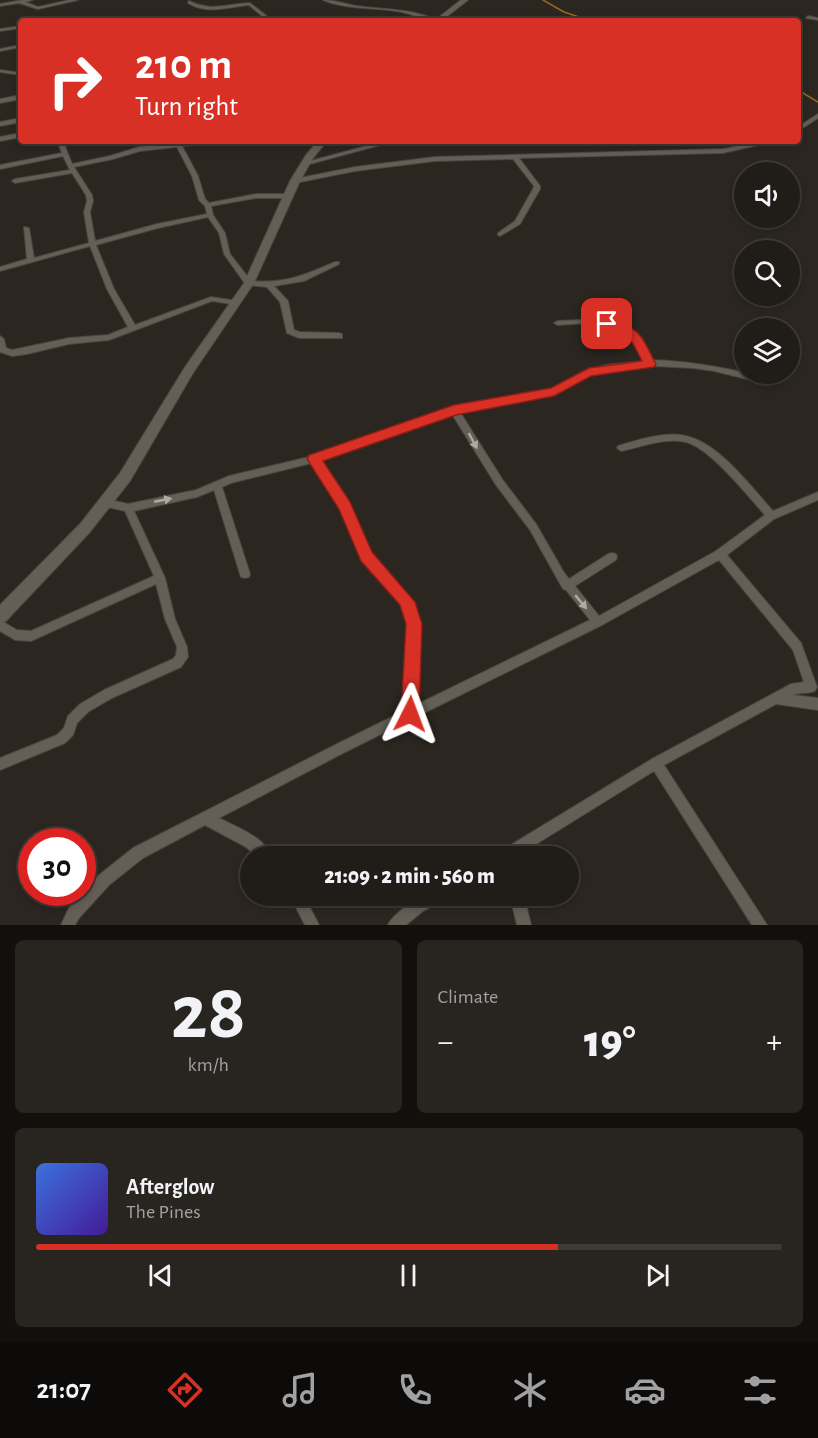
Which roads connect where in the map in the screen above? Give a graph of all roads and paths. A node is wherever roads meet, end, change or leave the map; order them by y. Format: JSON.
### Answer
{"nodes":[{"id":1,"x":31,"y":0,"type":"edge"},
{"id":2,"x":76,"y":0,"type":"edge"},
{"id":3,"x":325,"y":0,"type":"edge"},
{"id":4,"x":465,"y":0,"type":"edge"},
{"id":5,"x":20,"y":2,"type":"junction"},
{"id":6,"x":189,"y":2,"type":"dead end"},
{"id":7,"x":0,"y":4,"type":"edge"},
{"id":8,"x":9,"y":4,"type":"junction"},
{"id":9,"x":0,"y":11,"type":"edge"},
{"id":10,"x":808,"y":16,"type":"dead end"},
{"id":11,"x":267,"y":18,"type":"edge"},
{"id":12,"x":427,"y":18,"type":"edge"},
{"id":13,"x":441,"y":18,"type":"edge"},
{"id":14,"x":818,"y":19,"type":"edge"},
{"id":15,"x":18,"y":27,"type":"edge"},
{"id":16,"x":0,"y":30,"type":"edge"},
{"id":17,"x":18,"y":47,"type":"edge"},
{"id":18,"x":0,"y":50,"type":"edge"},
{"id":19,"x":0,"y":71,"type":"edge"},
{"id":20,"x":13,"y":74,"type":"junction"},
{"id":21,"x":18,"y":74,"type":"edge"},
{"id":22,"x":0,"y":80,"type":"edge"},
{"id":23,"x":18,"y":98,"type":"edge"},
{"id":24,"x":0,"y":102,"type":"edge"},
{"id":25,"x":818,"y":116,"type":"edge"},
{"id":26,"x":18,"y":121,"type":"edge"},
{"id":27,"x":0,"y":124,"type":"edge"},
{"id":28,"x":801,"y":127,"type":"edge"},
{"id":29,"x":18,"y":136,"type":"edge"},
{"id":30,"x":0,"y":139,"type":"edge"},
{"id":31,"x":61,"y":144,"type":"edge"},
{"id":32,"x":194,"y":144,"type":"edge"},
{"id":33,"x":321,"y":144,"type":"edge"},
{"id":34,"x":382,"y":144,"type":"edge"},
{"id":35,"x":757,"y":144,"type":"edge"},
{"id":36,"x":179,"y":146,"type":"junction"},
{"id":37,"x":66,"y":154,"type":"junction"},
{"id":38,"x":515,"y":157,"type":"junction"},
{"id":39,"x":306,"y":163,"type":"junction"},
{"id":40,"x":0,"y":167,"type":"edge"},
{"id":41,"x":72,"y":168,"type":"junction"},
{"id":42,"x":15,"y":181,"type":"dead end"},
{"id":43,"x":295,"y":181,"type":"junction"},
{"id":44,"x":288,"y":196,"type":"junction"},
{"id":45,"x":208,"y":205,"type":"junction"},
{"id":46,"x":210,"y":215,"type":"junction"},
{"id":47,"x":26,"y":228,"type":"dead end"},
{"id":48,"x":500,"y":234,"type":"dead end"},
{"id":49,"x":93,"y":244,"type":"junction"},
{"id":50,"x":31,"y":261,"type":"junction"},
{"id":51,"x":337,"y":263,"type":"dead end"},
{"id":52,"x":0,"y":269,"type":"edge"},
{"id":53,"x":249,"y":283,"type":"junction"},
{"id":54,"x":269,"y":285,"type":"junction"},
{"id":55,"x":234,"y":303,"type":"junction"},
{"id":56,"x":558,"y":323,"type":"dead end"},
{"id":57,"x":132,"y":328,"type":"junction"},
{"id":58,"x":339,"y":336,"type":"dead end"},
{"id":59,"x":0,"y":339,"type":"edge"},
{"id":60,"x":12,"y":353,"type":"junction"},
{"id":61,"x":0,"y":360,"type":"edge"},
{"id":62,"x":650,"y":364,"type":"junction"},
{"id":63,"x":734,"y":372,"type":"edge"},
{"id":64,"x":454,"y":410,"type":"junction"},
{"id":65,"x":621,"y":448,"type":"dead end"},
{"id":66,"x":314,"y":459,"type":"junction"},
{"id":67,"x":217,"y":486,"type":"junction"},
{"id":68,"x":818,"y":496,"type":"edge"},
{"id":69,"x":106,"y":503,"type":"junction"},
{"id":70,"x":128,"y":508,"type":"junction"},
{"id":71,"x":771,"y":516,"type":"junction"},
{"id":72,"x":720,"y":554,"type":"junction"},
{"id":73,"x":612,"y":557,"type":"dead end"},
{"id":74,"x":245,"y":574,"type":"dead end"},
{"id":75,"x":160,"y":578,"type":"junction"},
{"id":76,"x":567,"y":585,"type":"junction"},
{"id":77,"x":0,"y":616,"type":"edge"},
{"id":78,"x":598,"y":622,"type":"junction"},
{"id":79,"x":0,"y":625,"type":"edge"},
{"id":80,"x":811,"y":695,"type":"edge"},
{"id":81,"x":777,"y":699,"type":"junction"},
{"id":82,"x":410,"y":714,"type":"junction"},
{"id":83,"x":0,"y":764,"type":"edge"},
{"id":84,"x":656,"y":764,"type":"junction"},
{"id":85,"x":207,"y":819,"type":"junction"},
{"id":86,"x":255,"y":846,"type":"edge"},
{"id":87,"x":522,"y":846,"type":"edge"},
{"id":88,"x":302,"y":906,"type":"edge"},
{"id":89,"x":418,"y":906,"type":"edge"},
{"id":90,"x":519,"y":906,"type":"edge"},
{"id":91,"x":68,"y":925,"type":"edge"},
{"id":92,"x":312,"y":925,"type":"edge"},
{"id":93,"x":396,"y":925,"type":"edge"},
{"id":94,"x":524,"y":925,"type":"edge"},
{"id":95,"x":760,"y":925,"type":"edge"}],
"edges":[{"from":1,"to":5,"type":"street"},
{"from":2,"to":5,"type":"street"},
{"from":3,"to":12,"type":"street"},
{"from":4,"to":13,"type":"street"},
{"from":5,"to":8,"type":"street"},
{"from":6,"to":11,"type":"street"},
{"from":7,"to":8,"type":"street"},
{"from":8,"to":9,"type":"street"},
{"from":10,"to":14,"type":"street"},
{"from":15,"to":16,"type":"street"},
{"from":17,"to":18,"type":"street"},
{"from":19,"to":20,"type":"street"},
{"from":20,"to":21,"type":"street"},
{"from":20,"to":22,"type":"street"},
{"from":23,"to":24,"type":"street"},
{"from":25,"to":28,"type":"street"},
{"from":26,"to":27,"type":"street"},
{"from":29,"to":30,"type":"street"},
{"from":31,"to":37,"type":"street"},
{"from":32,"to":36,"type":"street"},
{"from":33,"to":39,"type":"street"},
{"from":34,"to":39,"type":"street"},
{"from":35,"to":38,"type":"street"},
{"from":36,"to":41,"type":"street"},
{"from":36,"to":45,"type":"street"},
{"from":37,"to":40,"type":"street"},
{"from":37,"to":41,"type":"street"},
{"from":38,"to":43,"type":"street"},
{"from":38,"to":48,"type":"street"},
{"from":39,"to":43,"type":"street"},
{"from":41,"to":42,"type":"street"},
{"from":41,"to":49,"type":"street"},
{"from":43,"to":44,"type":"street"},
{"from":44,"to":45,"type":"street"},
{"from":44,"to":53,"type":"street"},
{"from":45,"to":46,"type":"street"},
{"from":46,"to":49,"type":"street"},
{"from":46,"to":53,"type":"street"},
{"from":47,"to":50,"type":"street"},
{"from":49,"to":50,"type":"street"},
{"from":49,"to":57,"type":"street"},
{"from":50,"to":52,"type":"street"},
{"from":51,"to":54,"type":"street"},
{"from":53,"to":54,"type":"street"},
{"from":53,"to":55,"type":"street"},
{"from":54,"to":58,"type":"street"},
{"from":55,"to":57,"type":"street"},
{"from":55,"to":69,"type":"street"},
{"from":56,"to":62,"type":"street"},
{"from":57,"to":60,"type":"street"},
{"from":59,"to":60,"type":"street"},
{"from":60,"to":61,"type":"street"},
{"from":62,"to":63,"type":"street"},
{"from":62,"to":64,"type":"street"},
{"from":64,"to":66,"type":"street"},
{"from":64,"to":76,"type":"street","one_way":true},
{"from":65,"to":71,"type":"street"},
{"from":66,"to":67,"type":"street"},
{"from":66,"to":82,"type":"street"},
{"from":70,"to":67,"type":"street","one_way":true},
{"from":67,"to":74,"type":"street"},
{"from":68,"to":71,"type":"street"},
{"from":69,"to":70,"type":"street"},
{"from":69,"to":77,"type":"street"},
{"from":70,"to":75,"type":"street"},
{"from":71,"to":72,"type":"street"},
{"from":72,"to":78,"type":"street"},
{"from":72,"to":80,"type":"street"},
{"from":73,"to":76,"type":"street"},
{"from":75,"to":79,"type":"street"},
{"from":75,"to":83,"type":"street"},
{"from":76,"to":78,"type":"street","one_way":true},
{"from":78,"to":82,"type":"street"},
{"from":80,"to":81,"type":"street"},
{"from":80,"to":81,"type":"street"},
{"from":81,"to":84,"type":"street"},
{"from":82,"to":85,"type":"street"},
{"from":84,"to":87,"type":"street"},
{"from":84,"to":95,"type":"street"},
{"from":85,"to":86,"type":"street"},
{"from":85,"to":91,"type":"street"},
{"from":88,"to":92,"type":"street"},
{"from":89,"to":93,"type":"street"},
{"from":90,"to":94,"type":"street"}]}
